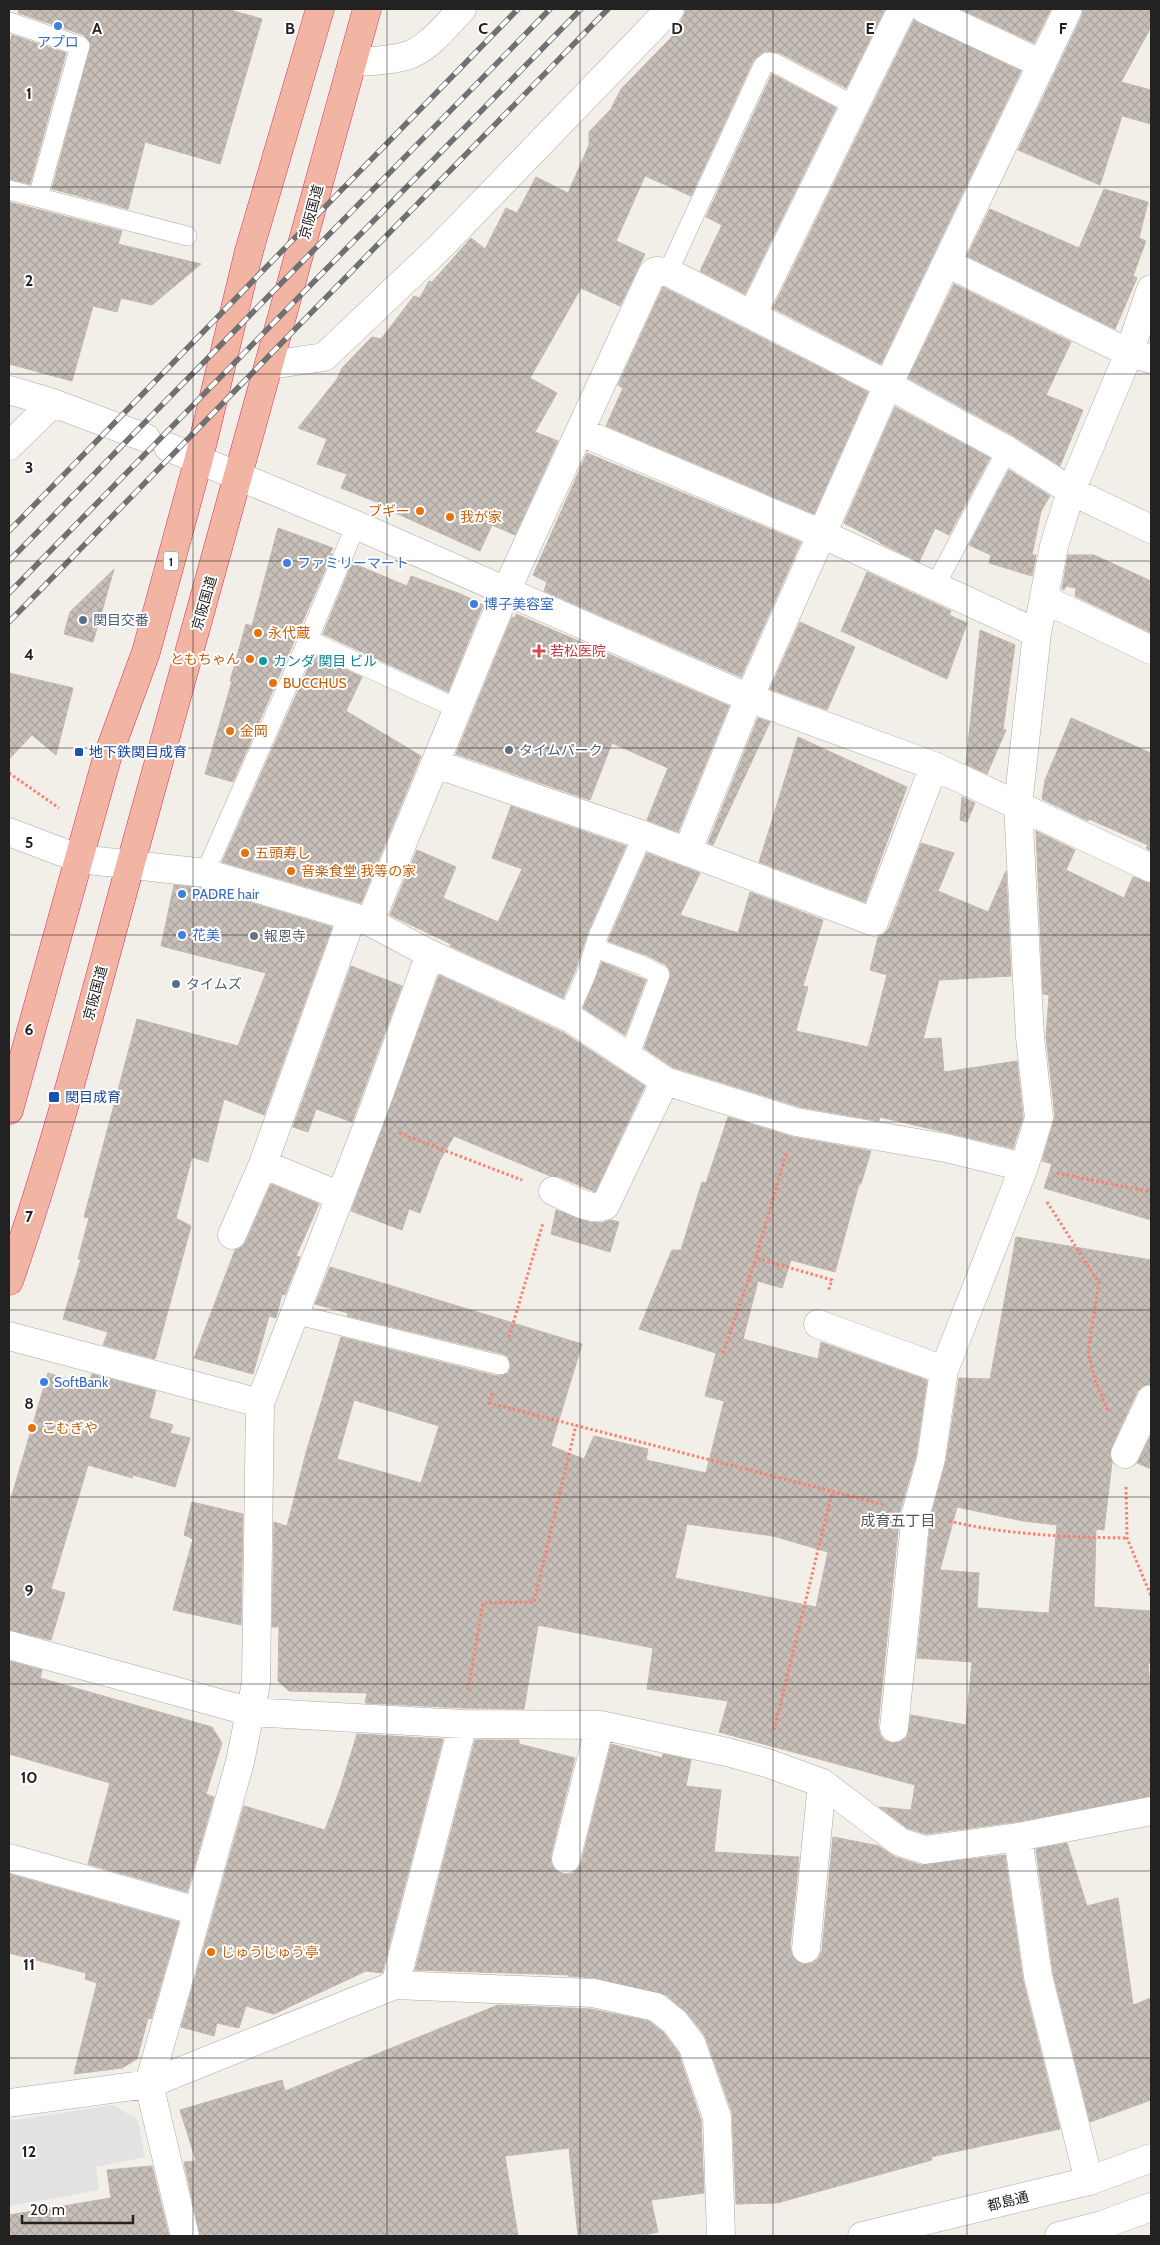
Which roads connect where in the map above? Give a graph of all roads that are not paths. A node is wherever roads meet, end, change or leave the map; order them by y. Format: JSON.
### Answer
{"nodes":[{"id":1,"x":320,"y":9,"type":"edge"},
{"id":2,"x":367,"y":9,"type":"edge"},
{"id":3,"x":462,"y":9,"type":"edge"},
{"id":4,"x":670,"y":9,"type":"edge"},
{"id":5,"x":902,"y":9,"type":"edge"},
{"id":6,"x":924,"y":9,"type":"edge"},
{"id":7,"x":1068,"y":9,"type":"edge"},
{"id":8,"x":9,"y":22,"type":"edge"},
{"id":9,"x":352,"y":62,"type":"junction"},
{"id":10,"x":1042,"y":64,"type":"junction"},
{"id":11,"x":855,"y":106,"type":"junction"},
{"id":12,"x":9,"y":190,"type":"edge"},
{"id":13,"x":38,"y":198,"type":"junction"},
{"id":14,"x":187,"y":236,"type":"dead end"},
{"id":15,"x":947,"y":263,"type":"junction"},
{"id":16,"x":668,"y":272,"type":"junction"},
{"id":17,"x":1151,"y":289,"type":"edge"},
{"id":18,"x":752,"y":315,"type":"junction"},
{"id":19,"x":1140,"y":356,"type":"edge"},
{"id":20,"x":270,"y":365,"type":"junction"},
{"id":21,"x":888,"y":385,"type":"junction"},
{"id":22,"x":9,"y":390,"type":"edge"},
{"id":23,"x":54,"y":402,"type":"junction"},
{"id":24,"x":581,"y":432,"type":"junction"},
{"id":25,"x":9,"y":446,"type":"edge"},
{"id":26,"x":1007,"y":450,"type":"junction"},
{"id":27,"x":199,"y":458,"type":"junction"},
{"id":28,"x":239,"y":475,"type":"junction"},
{"id":29,"x":1071,"y":491,"type":"junction"},
{"id":30,"x":356,"y":525,"type":"junction"},
{"id":31,"x":1151,"y":529,"type":"edge"},
{"id":32,"x":822,"y":534,"type":"junction"},
{"id":33,"x":936,"y":586,"type":"junction"},
{"id":34,"x":506,"y":591,"type":"junction"},
{"id":35,"x":1044,"y":599,"type":"junction"},
{"id":36,"x":1037,"y":633,"type":"junction"},
{"id":37,"x":308,"y":640,"type":"junction"},
{"id":38,"x":1151,"y":650,"type":"edge"},
{"id":39,"x":749,"y":698,"type":"junction"},
{"id":40,"x":458,"y":709,"type":"junction"},
{"id":41,"x":436,"y":764,"type":"junction"},
{"id":42,"x":934,"y":766,"type":"junction"},
{"id":43,"x":1018,"y":806,"type":"junction"},
{"id":44,"x":9,"y":832,"type":"edge"},
{"id":45,"x":643,"y":836,"type":"junction"},
{"id":46,"x":687,"y":852,"type":"junction"},
{"id":47,"x":80,"y":859,"type":"junction"},
{"id":48,"x":130,"y":864,"type":"junction"},
{"id":49,"x":1151,"y":868,"type":"edge"},
{"id":50,"x":205,"y":873,"type":"junction"},
{"id":51,"x":361,"y":919,"type":"junction"},
{"id":52,"x":595,"y":948,"type":"junction"},
{"id":53,"x":430,"y":954,"type":"junction"},
{"id":54,"x":567,"y":1017,"type":"junction"},
{"id":55,"x":629,"y":1056,"type":"junction"},
{"id":56,"x":15,"y":1062,"type":"edge"},
{"id":57,"x":665,"y":1081,"type":"junction"},
{"id":58,"x":9,"y":1110,"type":"edge"},
{"id":59,"x":263,"y":1164,"type":"junction"},
{"id":60,"x":1024,"y":1167,"type":"junction"},
{"id":61,"x":553,"y":1191,"type":"road end"},
{"id":62,"x":340,"y":1196,"type":"junction"},
{"id":63,"x":232,"y":1235,"type":"dead end"},
{"id":64,"x":9,"y":1281,"type":"edge"},
{"id":65,"x":294,"y":1314,"type":"junction"},
{"id":66,"x":818,"y":1324,"type":"road end"},
{"id":67,"x":9,"y":1336,"type":"edge"},
{"id":68,"x":500,"y":1365,"type":"road end"},
{"id":69,"x":944,"y":1370,"type":"junction"},
{"id":70,"x":1151,"y":1399,"type":"edge"},
{"id":71,"x":260,"y":1403,"type":"junction"},
{"id":72,"x":1124,"y":1454,"type":"road end"},
{"id":73,"x":9,"y":1645,"type":"edge"},
{"id":74,"x":252,"y":1712,"type":"junction"},
{"id":75,"x":463,"y":1724,"type":"junction"},
{"id":76,"x":600,"y":1725,"type":"junction"},
{"id":77,"x":894,"y":1728,"type":"dead end"},
{"id":78,"x":822,"y":1783,"type":"junction"},
{"id":79,"x":1151,"y":1811,"type":"edge"},
{"id":80,"x":1018,"y":1837,"type":"junction"},
{"id":81,"x":9,"y":1858,"type":"edge"},
{"id":82,"x":566,"y":1859,"type":"dead end"},
{"id":83,"x":197,"y":1911,"type":"junction"},
{"id":84,"x":806,"y":1949,"type":"dead end"},
{"id":85,"x":395,"y":1985,"type":"junction"},
{"id":86,"x":149,"y":2084,"type":"junction"},
{"id":87,"x":9,"y":2103,"type":"edge"},
{"id":88,"x":1151,"y":2158,"type":"edge"},
{"id":89,"x":1089,"y":2181,"type":"junction"},
{"id":90,"x":1151,"y":2207,"type":"edge"},
{"id":91,"x":185,"y":2236,"type":"edge"},
{"id":92,"x":722,"y":2236,"type":"edge"},
{"id":93,"x":862,"y":2236,"type":"edge"},
{"id":94,"x":1059,"y":2236,"type":"edge"}],
"edges":[{"from":1,"to":27,"type":"highway","number":"1"},
{"from":2,"to":9,"type":"highway","name":"京阪国道"},
{"from":3,"to":9,"type":"street"},
{"from":4,"to":20,"type":"street"},
{"from":5,"to":11,"type":"street"},
{"from":6,"to":10,"type":"street"},
{"from":7,"to":10,"type":"street"},
{"from":8,"to":13,"type":"lane"},
{"from":9,"to":20,"type":"highway","name":"京阪国道"},
{"from":10,"to":15,"type":"street"},
{"from":11,"to":16,"type":"lane"},
{"from":11,"to":18,"type":"street"},
{"from":12,"to":13,"type":"lane"},
{"from":13,"to":14,"type":"lane"},
{"from":15,"to":19,"type":"street"},
{"from":15,"to":21,"type":"street"},
{"from":16,"to":18,"type":"street"},
{"from":16,"to":24,"type":"street"},
{"from":17,"to":19,"type":"street"},
{"from":18,"to":21,"type":"street"},
{"from":19,"to":29,"type":"street"},
{"from":20,"to":28,"type":"highway","name":"京阪国道"},
{"from":21,"to":26,"type":"street"},
{"from":21,"to":32,"type":"street"},
{"from":22,"to":23,"type":"street"},
{"from":23,"to":25,"type":"street"},
{"from":23,"to":27,"type":"street"},
{"from":24,"to":32,"type":"street"},
{"from":24,"to":34,"type":"street"},
{"from":26,"to":29,"type":"street"},
{"from":26,"to":33,"type":"lane"},
{"from":27,"to":28,"type":"street"},
{"from":27,"to":47,"type":"highway","number":"1"},
{"from":28,"to":30,"type":"street"},
{"from":28,"to":48,"type":"highway","name":"京阪国道"},
{"from":29,"to":31,"type":"street"},
{"from":29,"to":35,"type":"street"},
{"from":30,"to":34,"type":"street"},
{"from":30,"to":37,"type":"lane"},
{"from":32,"to":33,"type":"street"},
{"from":32,"to":39,"type":"street"},
{"from":33,"to":36,"type":"street"},
{"from":34,"to":39,"type":"street"},
{"from":34,"to":40,"type":"street"},
{"from":35,"to":36,"type":"street"},
{"from":35,"to":38,"type":"street"},
{"from":36,"to":43,"type":"street"},
{"from":37,"to":40,"type":"lane"},
{"from":37,"to":50,"type":"lane"},
{"from":39,"to":42,"type":"street"},
{"from":39,"to":46,"type":"street"},
{"from":40,"to":41,"type":"street"},
{"from":41,"to":45,"type":"street"},
{"from":41,"to":51,"type":"street"},
{"from":42,"to":43,"type":"street"},
{"from":42,"to":46,"type":"street"},
{"from":43,"to":49,"type":"street"},
{"from":43,"to":60,"type":"street"},
{"from":44,"to":47,"type":"street"},
{"from":45,"to":46,"type":"street"},
{"from":45,"to":52,"type":"lane"},
{"from":47,"to":48,"type":"street"},
{"from":47,"to":56,"type":"highway","number":"1"},
{"from":48,"to":50,"type":"street"},
{"from":48,"to":64,"type":"highway","name":"京阪国道"},
{"from":50,"to":51,"type":"street"},
{"from":51,"to":53,"type":"street"},
{"from":51,"to":59,"type":"street"},
{"from":52,"to":54,"type":"lane"},
{"from":52,"to":55,"type":"lane"},
{"from":53,"to":54,"type":"street"},
{"from":53,"to":62,"type":"street"},
{"from":54,"to":55,"type":"street"},
{"from":55,"to":57,"type":"street"},
{"from":56,"to":58,"type":"highway","number":"1"},
{"from":57,"to":60,"type":"street"},
{"from":57,"to":61,"type":"street"},
{"from":59,"to":62,"type":"street"},
{"from":59,"to":63,"type":"street"},
{"from":60,"to":69,"type":"street"},
{"from":62,"to":65,"type":"street"},
{"from":65,"to":68,"type":"lane"},
{"from":65,"to":71,"type":"street"},
{"from":66,"to":69,"type":"street"},
{"from":67,"to":71,"type":"street"},
{"from":69,"to":77,"type":"street"},
{"from":70,"to":72,"type":"street"},
{"from":71,"to":74,"type":"street"},
{"from":73,"to":74,"type":"street"},
{"from":74,"to":75,"type":"street"},
{"from":74,"to":83,"type":"street"},
{"from":75,"to":76,"type":"street"},
{"from":75,"to":85,"type":"street"},
{"from":76,"to":78,"type":"street"},
{"from":76,"to":82,"type":"street"},
{"from":78,"to":80,"type":"street"},
{"from":78,"to":84,"type":"street"},
{"from":79,"to":80,"type":"street"},
{"from":80,"to":89,"type":"street"},
{"from":81,"to":83,"type":"street"},
{"from":83,"to":86,"type":"street"},
{"from":85,"to":86,"type":"street"},
{"from":85,"to":92,"type":"street"},
{"from":86,"to":87,"type":"street"},
{"from":86,"to":91,"type":"street"},
{"from":88,"to":89,"type":"street","name":"都島通"},
{"from":89,"to":93,"type":"street","name":"都島通"},
{"from":90,"to":94,"type":"street"}]}
